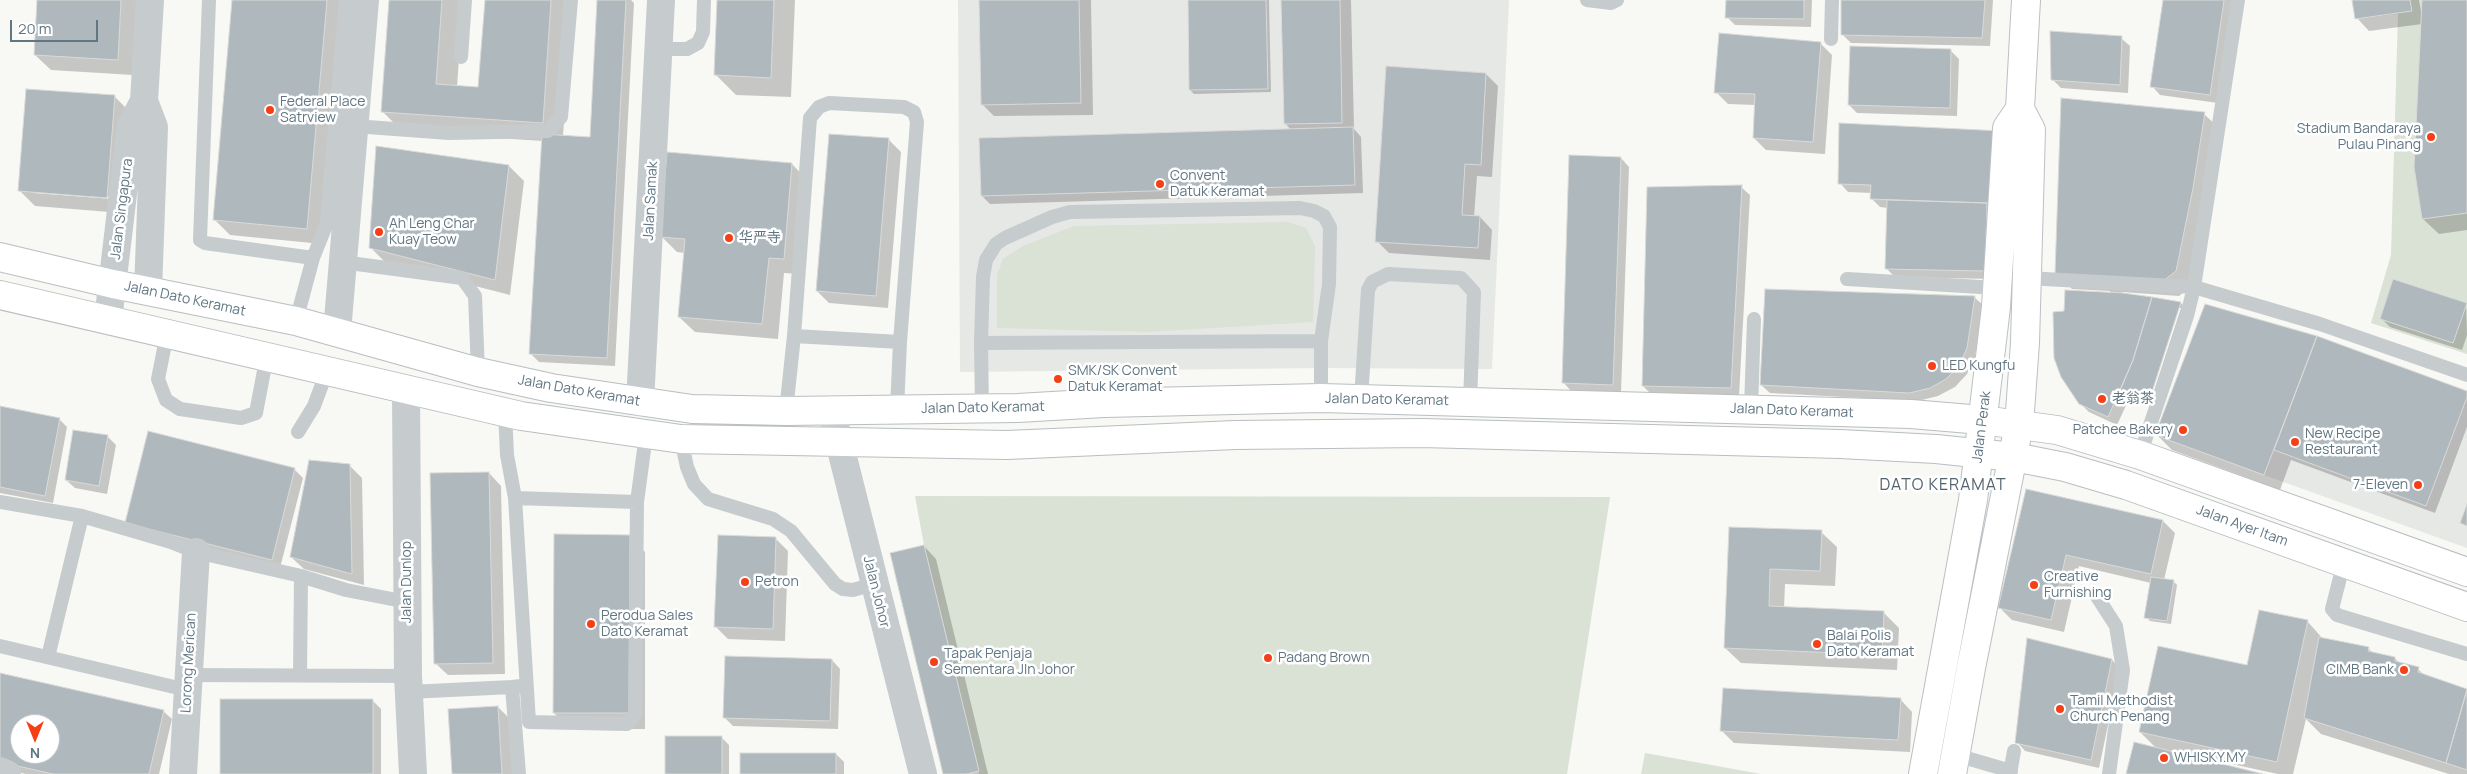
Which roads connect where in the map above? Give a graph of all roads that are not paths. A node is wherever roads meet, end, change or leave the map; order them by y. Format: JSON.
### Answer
{"nodes":[{"id":1,"x":150,"y":0,"type":"edge"},
{"id":2,"x":209,"y":0,"type":"edge"},
{"id":3,"x":346,"y":0,"type":"edge"},
{"id":4,"x":364,"y":0,"type":"edge"},
{"id":5,"x":465,"y":0,"type":"edge"},
{"id":6,"x":571,"y":0,"type":"edge"},
{"id":7,"x":661,"y":0,"type":"edge"},
{"id":8,"x":704,"y":0,"type":"edge"},
{"id":9,"x":1587,"y":0,"type":"edge"},
{"id":10,"x":1616,"y":0,"type":"edge"},
{"id":11,"x":1832,"y":0,"type":"edge"},
{"id":12,"x":2026,"y":0,"type":"edge"},
{"id":13,"x":2238,"y":0,"type":"edge"},
{"id":14,"x":1831,"y":39,"type":"dead end"},
{"id":15,"x":659,"y":49,"type":"junction"},
{"id":16,"x":461,"y":57,"type":"dead end"},
{"id":17,"x":144,"y":101,"type":"junction"},
{"id":18,"x":2020,"y":110,"type":"junction"},
{"id":19,"x":354,"y":126,"type":"junction"},
{"id":20,"x":0,"y":257,"type":"edge"},
{"id":21,"x":313,"y":258,"type":"junction"},
{"id":22,"x":342,"y":262,"type":"junction"},
{"id":23,"x":2026,"y":278,"type":"junction"},
{"id":24,"x":1847,"y":279,"type":"dead end"},
{"id":25,"x":113,"y":284,"type":"junction"},
{"id":26,"x":2194,"y":287,"type":"junction"},
{"id":27,"x":1997,"y":288,"type":"junction"},
{"id":28,"x":148,"y":291,"type":"junction"},
{"id":29,"x":0,"y":295,"type":"edge"},
{"id":30,"x":108,"y":320,"type":"junction"},
{"id":31,"x":1754,"y":320,"type":"dead end"},
{"id":32,"x":296,"y":321,"type":"junction"},
{"id":33,"x":337,"y":332,"type":"junction"},
{"id":34,"x":167,"y":334,"type":"junction"},
{"id":35,"x":794,"y":336,"type":"junction"},
{"id":36,"x":1322,"y":341,"type":"junction"},
{"id":37,"x":900,"y":342,"type":"junction"},
{"id":38,"x":982,"y":343,"type":"junction"},
{"id":39,"x":267,"y":355,"type":"junction"},
{"id":40,"x":327,"y":371,"type":"junction"},
{"id":41,"x":478,"y":372,"type":"junction"},
{"id":42,"x":2467,"y":375,"type":"edge"},
{"id":43,"x":406,"y":390,"type":"junction"},
{"id":44,"x":1321,"y":398,"type":"junction"},
{"id":45,"x":1361,"y":399,"type":"junction"},
{"id":46,"x":640,"y":402,"type":"junction"},
{"id":47,"x":1470,"y":402,"type":"junction"},
{"id":48,"x":982,"y":408,"type":"junction"},
{"id":49,"x":831,"y":410,"type":"junction"},
{"id":50,"x":897,"y":410,"type":"junction"},
{"id":51,"x":1751,"y":410,"type":"junction"},
{"id":52,"x":786,"y":411,"type":"junction"},
{"id":53,"x":505,"y":412,"type":"junction"},
{"id":54,"x":1982,"y":420,"type":"junction"},
{"id":55,"x":2019,"y":425,"type":"junction"},
{"id":56,"x":298,"y":432,"type":"dead end"},
{"id":57,"x":646,"y":435,"type":"junction"},
{"id":58,"x":681,"y":439,"type":"junction"},
{"id":59,"x":838,"y":442,"type":"junction"},
{"id":60,"x":1979,"y":453,"type":"junction"},
{"id":61,"x":2140,"y":455,"type":"junction"},
{"id":62,"x":2014,"y":457,"type":"junction"},
{"id":63,"x":515,"y":498,"type":"junction"},
{"id":64,"x":0,"y":502,"type":"edge"},
{"id":65,"x":637,"y":502,"type":"junction"},
{"id":66,"x":82,"y":516,"type":"junction"},
{"id":67,"x":196,"y":552,"type":"junction"},
{"id":68,"x":2344,"y":562,"type":"junction"},
{"id":69,"x":2467,"y":572,"type":"edge"},
{"id":70,"x":301,"y":576,"type":"junction"},
{"id":71,"x":874,"y":584,"type":"junction"},
{"id":72,"x":2096,"y":595,"type":"dead end"},
{"id":73,"x":407,"y":602,"type":"junction"},
{"id":74,"x":2467,"y":608,"type":"edge"},
{"id":75,"x":0,"y":646,"type":"edge"},
{"id":76,"x":2467,"y":654,"type":"edge"},
{"id":77,"x":48,"y":657,"type":"junction"},
{"id":78,"x":300,"y":675,"type":"junction"},
{"id":79,"x":188,"y":682,"type":"junction"},
{"id":80,"x":408,"y":684,"type":"junction"},
{"id":81,"x":527,"y":686,"type":"junction"},
{"id":82,"x":512,"y":687,"type":"junction"},
{"id":83,"x":2014,"y":751,"type":"dead end"},
{"id":84,"x":1954,"y":765,"type":"edge"},
{"id":85,"x":0,"y":771,"type":"edge"},
{"id":86,"x":2010,"y":773,"type":"edge"},
{"id":87,"x":7,"y":774,"type":"edge"},
{"id":88,"x":183,"y":774,"type":"edge"},
{"id":89,"x":413,"y":774,"type":"edge"},
{"id":90,"x":519,"y":774,"type":"edge"},
{"id":91,"x":923,"y":774,"type":"edge"},
{"id":92,"x":1923,"y":774,"type":"edge"},
{"id":93,"x":2109,"y":774,"type":"edge"}],
"edges":[{"from":1,"to":17,"type":"street","name":"Jalan Singapura"},
{"from":2,"to":21,"type":"lane"},
{"from":3,"to":21,"type":"lane"},
{"from":4,"to":19,"type":"street"},
{"from":5,"to":16,"type":"lane"},
{"from":6,"to":19,"type":"lane"},
{"from":7,"to":15,"type":"street","name":"Jalan Samak"},
{"from":8,"to":15,"type":"lane"},
{"from":9,"to":10,"type":"lane"},
{"from":11,"to":14,"type":"lane"},
{"from":12,"to":18,"type":"main road","name":"Jalan Perak"},
{"from":13,"to":26,"type":"lane"},
{"from":15,"to":46,"type":"street","name":"Jalan Samak"},
{"from":17,"to":25,"type":"street","name":"Jalan Singapura"},
{"from":17,"to":28,"type":"street","name":"Jalan Singapura"},
{"from":18,"to":23,"type":"main road","name":"Jalan Perak"},
{"from":18,"to":27,"type":"main road","name":"Jalan Perak"},
{"from":19,"to":22,"type":"street"},
{"from":20,"to":25,"type":"main road","name":"Jalan Dato Keramat"},
{"from":21,"to":32,"type":"lane"},
{"from":22,"to":33,"type":"street"},
{"from":22,"to":41,"type":"lane"},
{"from":23,"to":26,"type":"lane"},
{"from":23,"to":55,"type":"main road","name":"Jalan Perak"},
{"from":24,"to":27,"type":"lane"},
{"from":25,"to":28,"type":"main road","name":"Jalan Dato Keramat"},
{"from":25,"to":30,"type":"street","name":"Jalan Singapura"},
{"from":26,"to":42,"type":"lane"},
{"from":26,"to":61,"type":"lane"},
{"from":27,"to":54,"type":"main road","name":"Jalan Perak"},
{"from":28,"to":32,"type":"main road","name":"Jalan Dato Keramat"},
{"from":29,"to":30,"type":"main road"},
{"from":30,"to":34,"type":"main road"},
{"from":31,"to":51,"type":"lane"},
{"from":32,"to":33,"type":"main road","name":"Jalan Dato Keramat"},
{"from":33,"to":41,"type":"main road","name":"Jalan Dato Keramat"},
{"from":34,"to":39,"type":"main road"},
{"from":34,"to":39,"type":"lane"},
{"from":35,"to":37,"type":"lane"},
{"from":35,"to":37,"type":"lane"},
{"from":35,"to":52,"type":"lane"},
{"from":36,"to":38,"type":"lane"},
{"from":36,"to":38,"type":"lane"},
{"from":36,"to":44,"type":"lane"},
{"from":37,"to":50,"type":"lane"},
{"from":38,"to":48,"type":"lane"},
{"from":39,"to":40,"type":"main road"},
{"from":40,"to":43,"type":"main road"},
{"from":40,"to":56,"type":"lane"},
{"from":41,"to":46,"type":"main road","name":"Jalan Dato Keramat"},
{"from":43,"to":53,"type":"main road"},
{"from":43,"to":73,"type":"street","name":"Jalan Dunlop"},
{"from":44,"to":45,"type":"main road","name":"Jalan Dato Keramat"},
{"from":44,"to":48,"type":"main road","name":"Jalan Dato Keramat"},
{"from":45,"to":47,"type":"main road","name":"Jalan Dato Keramat"},
{"from":45,"to":47,"type":"lane"},
{"from":46,"to":52,"type":"main road","name":"Jalan Dato Keramat"},
{"from":47,"to":51,"type":"main road","name":"Jalan Dato Keramat"},
{"from":48,"to":50,"type":"main road","name":"Jalan Dato Keramat"},
{"from":49,"to":50,"type":"main road","name":"Jalan Dato Keramat"},
{"from":49,"to":52,"type":"main road","name":"Jalan Dato Keramat"},
{"from":49,"to":59,"type":"street","name":"Jalan Johor"},
{"from":51,"to":54,"type":"main road","name":"Jalan Dato Keramat"},
{"from":53,"to":57,"type":"main road"},
{"from":53,"to":63,"type":"lane"},
{"from":54,"to":55,"type":"main road","name":"Jalan Dato Keramat"},
{"from":54,"to":60,"type":"main road","name":"Jalan Perak"},
{"from":55,"to":61,"type":"main road"},
{"from":55,"to":62,"type":"main road","name":"Jalan Perak"},
{"from":57,"to":58,"type":"main road"},
{"from":57,"to":65,"type":"lane"},
{"from":58,"to":59,"type":"main road"},
{"from":58,"to":71,"type":"lane"},
{"from":59,"to":60,"type":"main road"},
{"from":59,"to":71,"type":"street","name":"Jalan Johor"},
{"from":60,"to":62,"type":"main road","name":"Jalan Ayer Itam"},
{"from":60,"to":92,"type":"main road","name":"Jalan Perak"},
{"from":61,"to":69,"type":"main road"},
{"from":62,"to":68,"type":"main road","name":"Jalan Ayer Itam"},
{"from":62,"to":84,"type":"main road","name":"Jalan Perak"},
{"from":63,"to":65,"type":"lane"},
{"from":63,"to":81,"type":"lane"},
{"from":64,"to":66,"type":"lane"},
{"from":65,"to":81,"type":"lane"},
{"from":66,"to":67,"type":"lane"},
{"from":66,"to":77,"type":"lane"},
{"from":67,"to":70,"type":"lane"},
{"from":67,"to":79,"type":"street","name":"Lorong Merican"},
{"from":68,"to":74,"type":"main road","name":"Jalan Ayer Itam"},
{"from":68,"to":76,"type":"lane"},
{"from":70,"to":73,"type":"lane"},
{"from":70,"to":78,"type":"lane"},
{"from":71,"to":91,"type":"street","name":"Jalan Johor"},
{"from":72,"to":93,"type":"lane"},
{"from":73,"to":80,"type":"street","name":"Jalan Dunlop"},
{"from":75,"to":77,"type":"lane"},
{"from":77,"to":79,"type":"lane"},
{"from":78,"to":79,"type":"lane"},
{"from":78,"to":80,"type":"lane"},
{"from":79,"to":88,"type":"street","name":"Lorong Merican"},
{"from":80,"to":82,"type":"lane"},
{"from":80,"to":89,"type":"street","name":"Jalan Dunlop"},
{"from":81,"to":82,"type":"lane"},
{"from":82,"to":90,"type":"lane"},
{"from":83,"to":86,"type":"lane"},
{"from":84,"to":86,"type":"lane"},
{"from":85,"to":87,"type":"street"}]}
